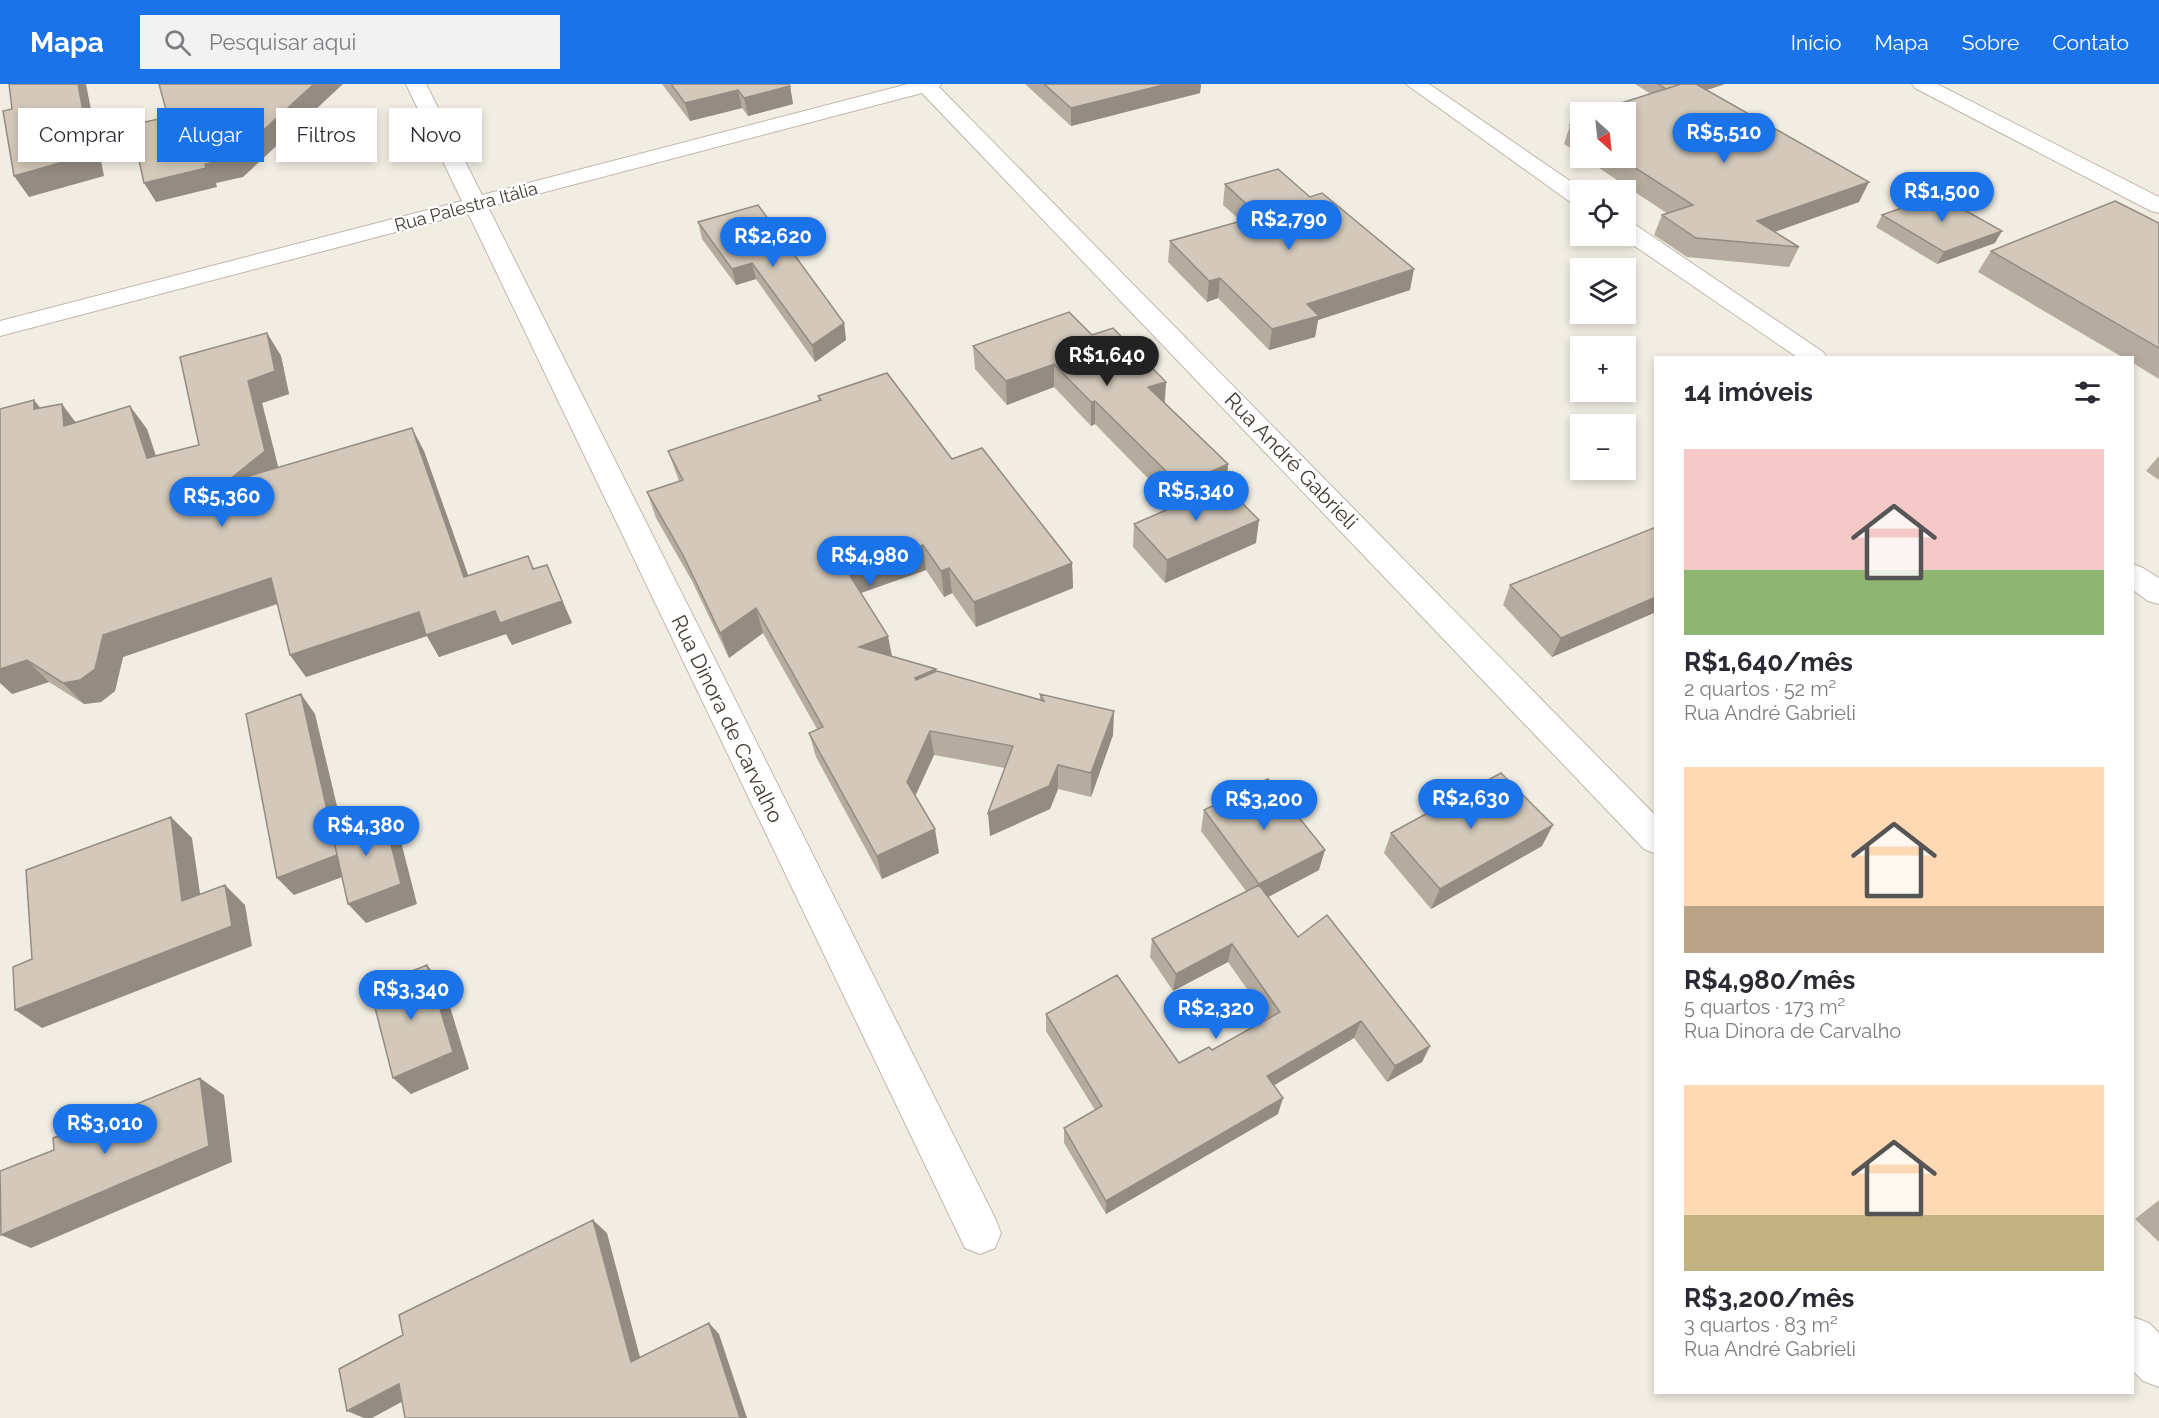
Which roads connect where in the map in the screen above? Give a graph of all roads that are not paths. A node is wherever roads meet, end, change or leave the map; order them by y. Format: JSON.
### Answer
{"nodes":[{"id":1,"x":416,"y":84,"type":"edge"},
{"id":2,"x":928,"y":84,"type":"edge"},
{"id":3,"x":1416,"y":84,"type":"edge"},
{"id":4,"x":1922,"y":84,"type":"edge"},
{"id":5,"x":1570,"y":191,"type":"edge"},
{"id":6,"x":474,"y":205,"type":"junction"},
{"id":7,"x":2159,"y":206,"type":"edge"},
{"id":8,"x":1636,"y":237,"type":"edge"},
{"id":9,"x":0,"y":329,"type":"edge"},
{"id":10,"x":1813,"y":356,"type":"edge"},
{"id":11,"x":2134,"y":576,"type":"edge"},
{"id":12,"x":2159,"y":593,"type":"edge"},
{"id":13,"x":1654,"y":837,"type":"edge"},
{"id":14,"x":980,"y":1233,"type":"dead end"},
{"id":15,"x":2134,"y":1340,"type":"edge"},
{"id":16,"x":2159,"y":1365,"type":"edge"}],
"edges":[{"from":1,"to":6,"type":"street","name":"Rua Dinora de Carvalho"},
{"from":2,"to":6,"type":"street","name":"Rua Palestra Itália"},
{"from":2,"to":13,"type":"street","name":"Rua André Gabrieli"},
{"from":3,"to":5,"type":"street"},
{"from":4,"to":7,"type":"street"},
{"from":6,"to":9,"type":"street","name":"Rua Palestra Itália"},
{"from":6,"to":14,"type":"street","name":"Rua Dinora de Carvalho"},
{"from":8,"to":10,"type":"street"},
{"from":11,"to":12,"type":"street"},
{"from":15,"to":16,"type":"street"}]}
